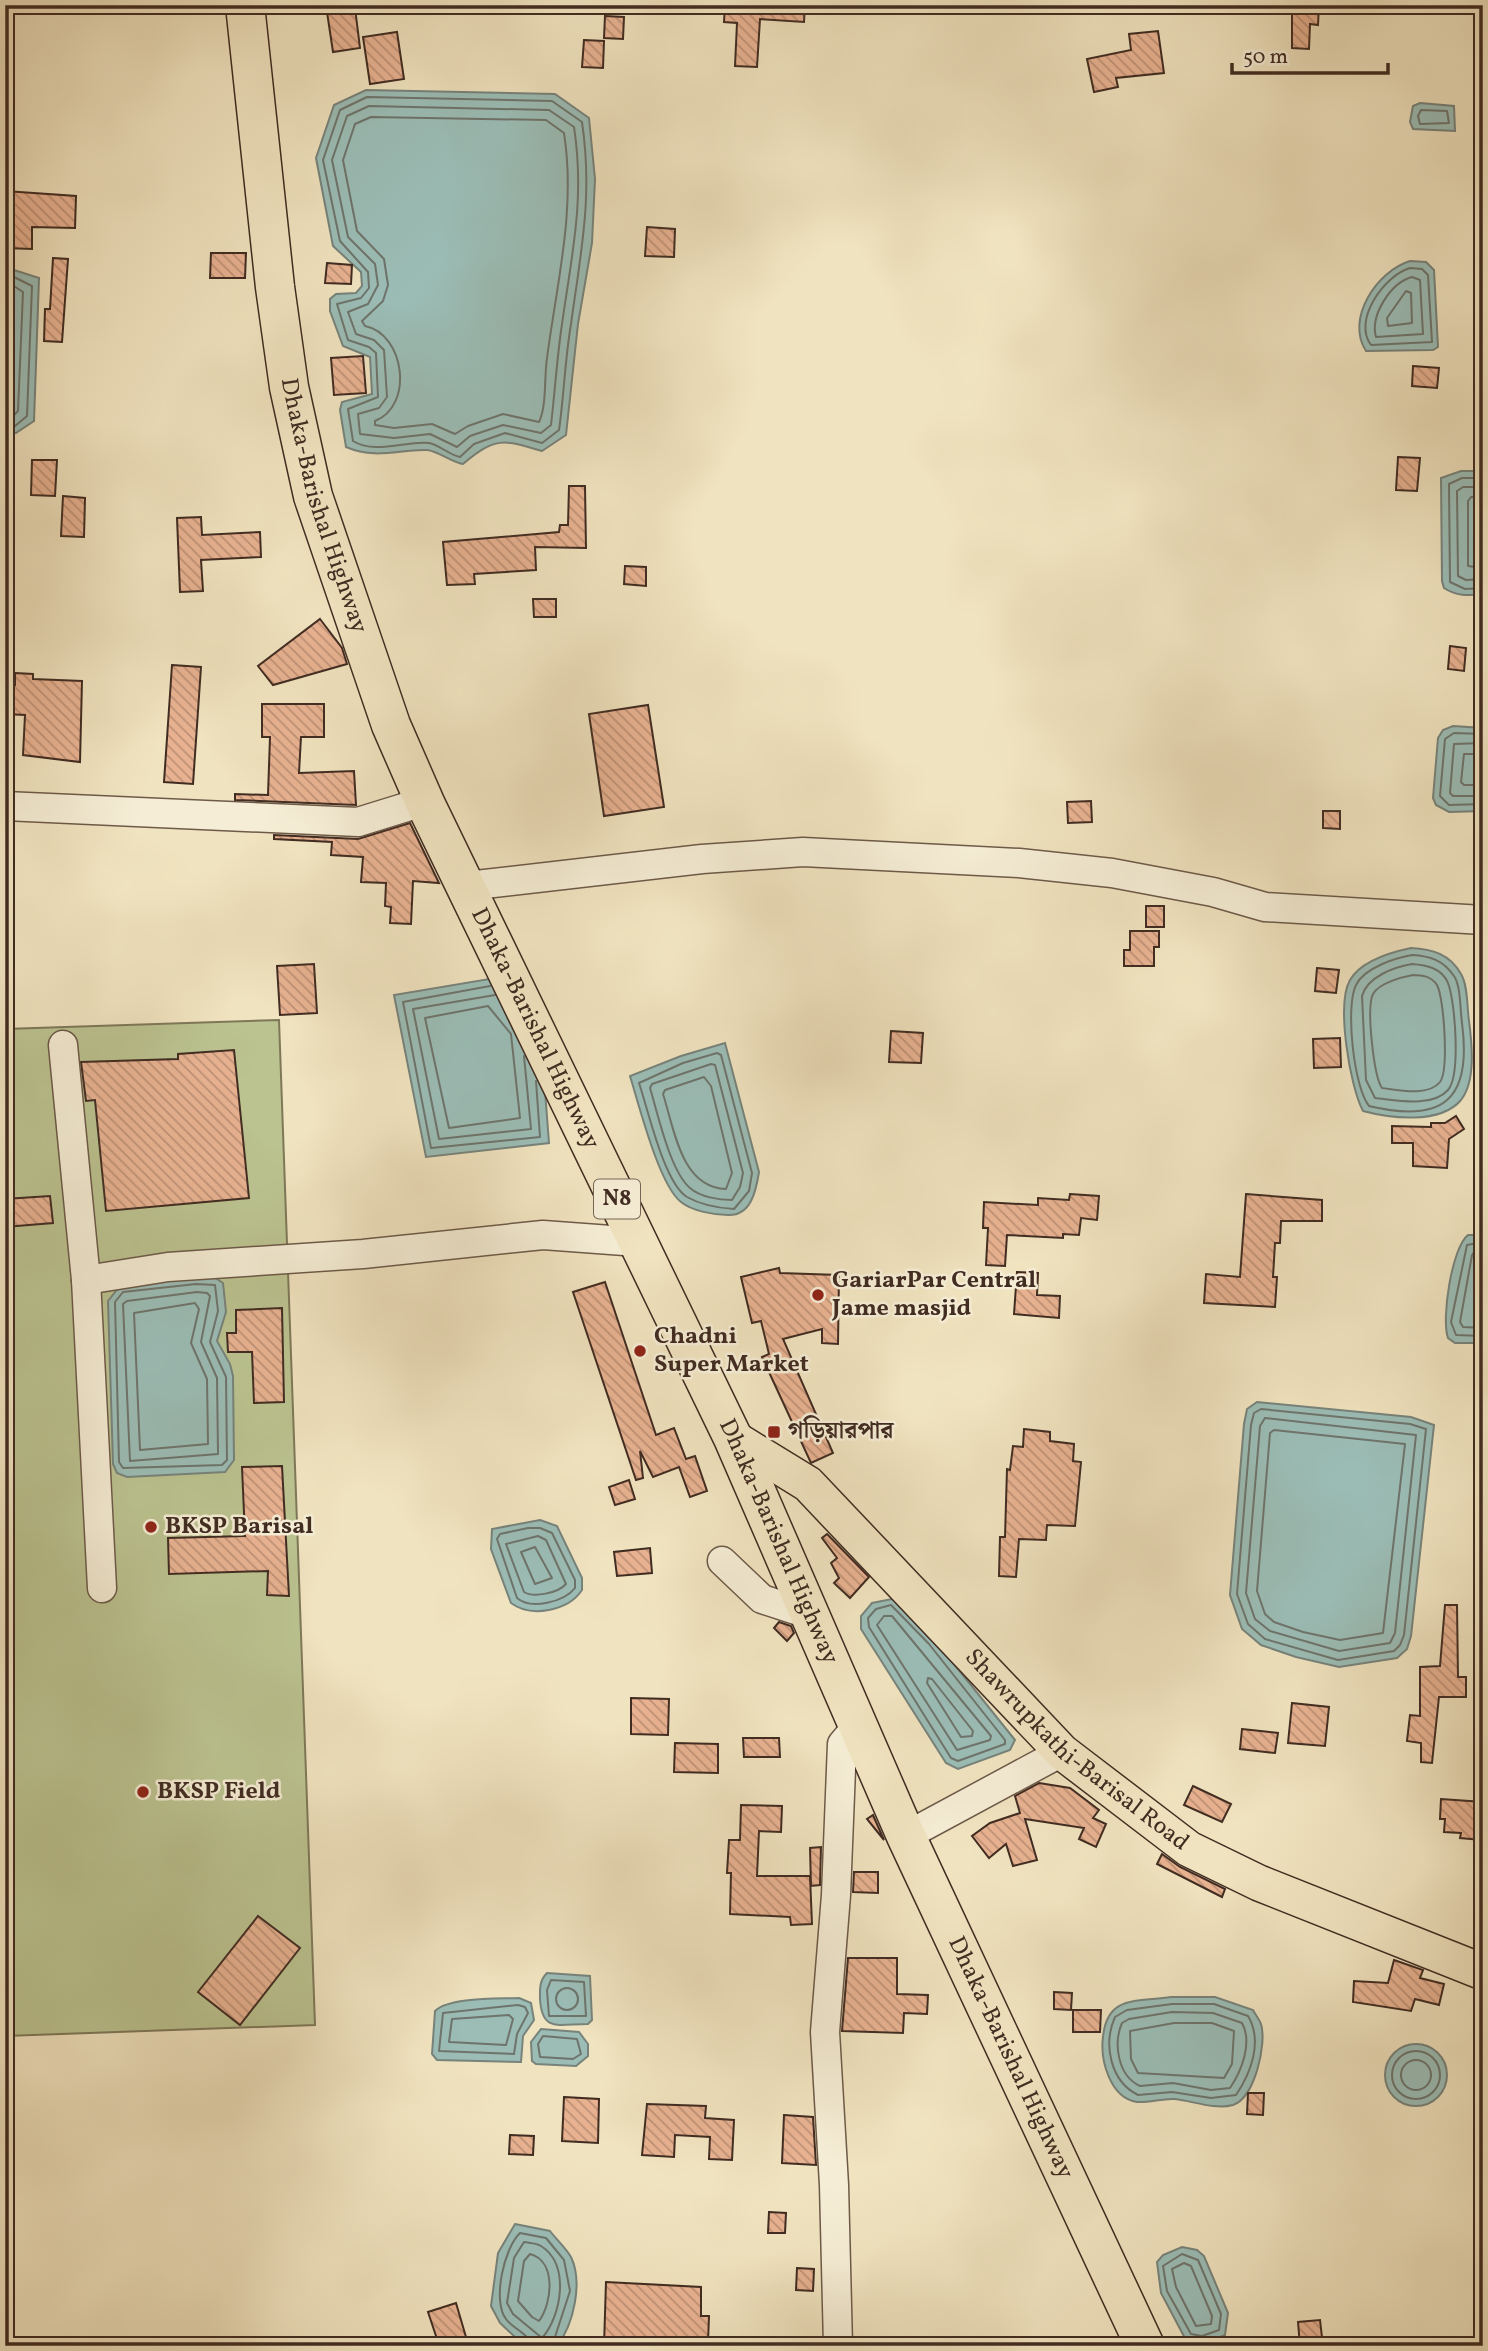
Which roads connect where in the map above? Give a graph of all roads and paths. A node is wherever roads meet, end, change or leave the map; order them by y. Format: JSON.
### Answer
{"nodes":[{"id":1,"x":245,"y":5,"type":"edge"},
{"id":2,"x":426,"y":805,"type":"junction"},
{"id":3,"x":5,"y":806,"type":"edge"},
{"id":4,"x":467,"y":886,"type":"junction"},
{"id":5,"x":1483,"y":920,"type":"edge"},
{"id":6,"x":63,"y":1045,"type":"dead end"},
{"id":7,"x":638,"y":1242,"type":"junction"},
{"id":8,"x":86,"y":1280,"type":"junction"},
{"id":9,"x":733,"y":1438,"type":"junction"},
{"id":10,"x":722,"y":1562,"type":"dead end"},
{"id":11,"x":103,"y":1588,"type":"dead end"},
{"id":12,"x":811,"y":1615,"type":"junction"},
{"id":13,"x":858,"y":1725,"type":"junction"},
{"id":14,"x":1062,"y":1752,"type":"junction"},
{"id":15,"x":906,"y":1836,"type":"junction"},
{"id":16,"x":1483,"y":1972,"type":"edge"},
{"id":17,"x":838,"y":2346,"type":"edge"},
{"id":18,"x":1145,"y":2346,"type":"edge"}],
"edges":[{"from":1,"to":2,"type":"highway","name":"Dhaka-Barishal Highway","number":"N8"},
{"from":2,"to":3,"type":"street"},
{"from":2,"to":4,"type":"highway","name":"Dhaka-Barishal Highway","number":"N8"},
{"from":4,"to":5,"type":"street"},
{"from":4,"to":7,"type":"highway","name":"Dhaka-Barishal Highway","number":"N8"},
{"from":6,"to":8,"type":"street"},
{"from":7,"to":8,"type":"street"},
{"from":7,"to":9,"type":"highway","name":"Dhaka-Barishal Highway","number":"N8"},
{"from":8,"to":11,"type":"street"},
{"from":9,"to":12,"type":"highway","name":"Dhaka-Barishal Highway","number":"N8"},
{"from":9,"to":14,"type":"main road","name":"Shawrupkathi-Barisal Road"},
{"from":10,"to":12,"type":"street"},
{"from":12,"to":13,"type":"highway","name":"Dhaka-Barishal Highway","number":"N8"},
{"from":13,"to":15,"type":"highway","name":"Dhaka-Barishal Highway","number":"N8"},
{"from":13,"to":17,"type":"street"},
{"from":14,"to":15,"type":"street"},
{"from":14,"to":16,"type":"main road","name":"Shawrupkathi-Barisal Road"},
{"from":15,"to":18,"type":"highway","name":"Dhaka-Barishal Highway","number":"N8"}]}
